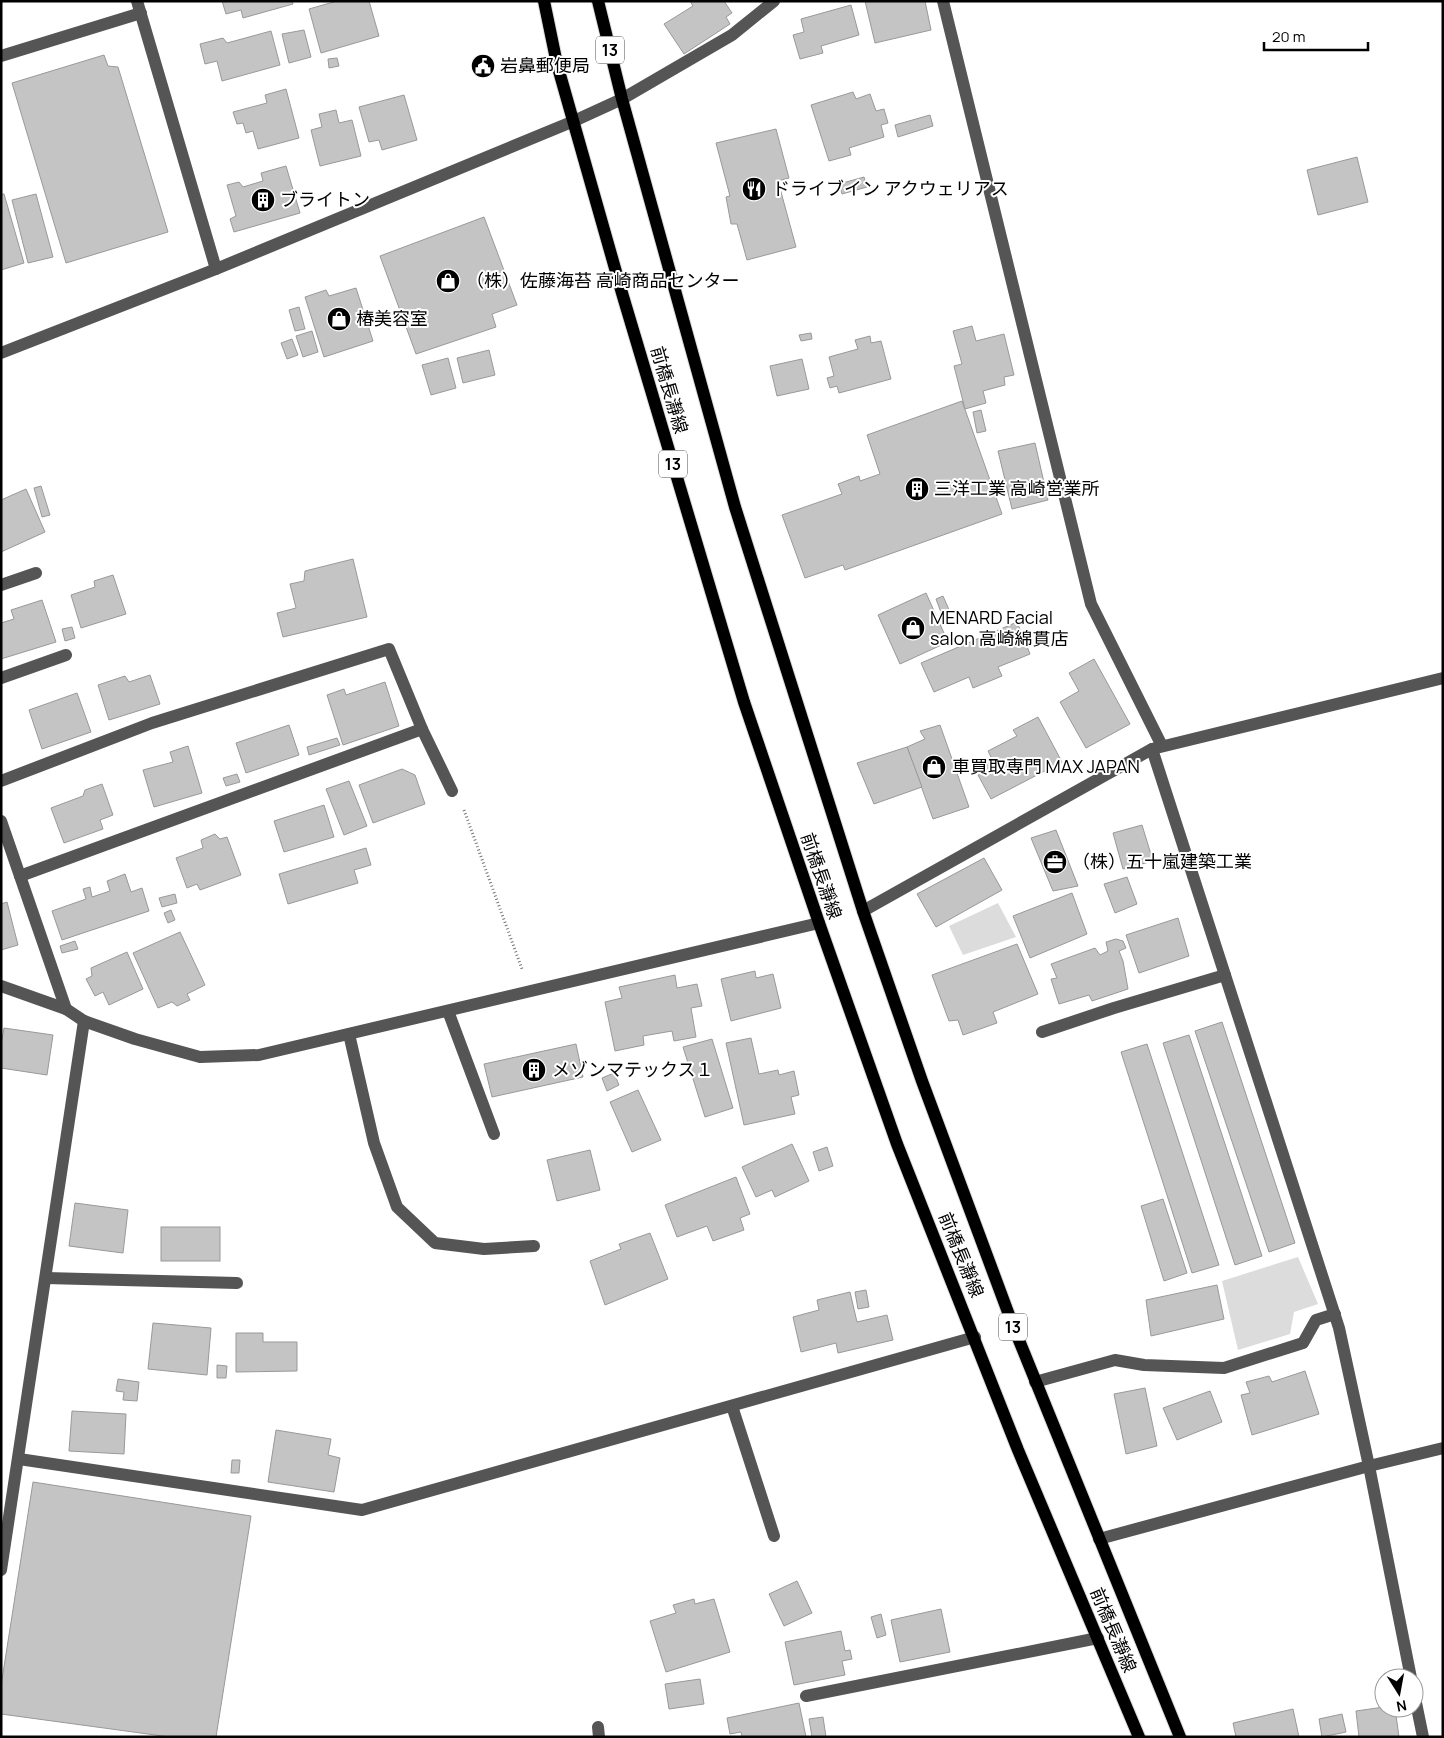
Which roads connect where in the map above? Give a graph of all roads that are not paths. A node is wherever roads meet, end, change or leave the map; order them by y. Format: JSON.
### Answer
{"nodes":[{"id":1,"x":544,"y":1,"type":"edge"},
{"id":2,"x":598,"y":1,"type":"edge"},
{"id":3,"x":774,"y":1,"type":"edge"},
{"id":4,"x":943,"y":1,"type":"edge"},
{"id":5,"x":139,"y":7,"type":"edge"},
{"id":6,"x":1,"y":56,"type":"edge"},
{"id":7,"x":622,"y":99,"type":"junction"},
{"id":8,"x":574,"y":121,"type":"junction"},
{"id":9,"x":216,"y":269,"type":"junction"},
{"id":10,"x":1,"y":353,"type":"edge"},
{"id":11,"x":36,"y":573,"type":"dead end"},
{"id":12,"x":1,"y":585,"type":"edge"},
{"id":13,"x":66,"y":655,"type":"dead end"},
{"id":14,"x":1,"y":678,"type":"edge"},
{"id":15,"x":1443,"y":678,"type":"edge"},
{"id":16,"x":422,"y":728,"type":"junction"},
{"id":17,"x":1157,"y":748,"type":"junction"},
{"id":18,"x":1,"y":781,"type":"edge"},
{"id":19,"x":452,"y":791,"type":"road end"},
{"id":20,"x":1,"y":821,"type":"edge"},
{"id":21,"x":20,"y":876,"type":"junction"},
{"id":22,"x":863,"y":911,"type":"junction"},
{"id":23,"x":818,"y":923,"type":"junction"},
{"id":24,"x":1225,"y":975,"type":"junction"},
{"id":25,"x":1,"y":986,"type":"edge"},
{"id":26,"x":66,"y":1010,"type":"junction"},
{"id":27,"x":448,"y":1011,"type":"junction"},
{"id":28,"x":84,"y":1021,"type":"junction"},
{"id":29,"x":1042,"y":1032,"type":"dead end"},
{"id":30,"x":349,"y":1034,"type":"junction"},
{"id":31,"x":494,"y":1134,"type":"dead end"},
{"id":32,"x":534,"y":1246,"type":"dead end"},
{"id":33,"x":46,"y":1278,"type":"junction"},
{"id":34,"x":238,"y":1283,"type":"dead end"},
{"id":35,"x":1335,"y":1314,"type":"junction"},
{"id":36,"x":975,"y":1337,"type":"junction"},
{"id":37,"x":1035,"y":1382,"type":"junction"},
{"id":38,"x":732,"y":1406,"type":"junction"},
{"id":39,"x":1443,"y":1448,"type":"edge"},
{"id":40,"x":19,"y":1459,"type":"junction"},
{"id":41,"x":1369,"y":1466,"type":"junction"},
{"id":42,"x":774,"y":1536,"type":"dead end"},
{"id":43,"x":1099,"y":1539,"type":"junction"},
{"id":44,"x":1,"y":1570,"type":"edge"},
{"id":45,"x":1098,"y":1638,"type":"junction"},
{"id":46,"x":1409,"y":1668,"type":"edge"},
{"id":47,"x":806,"y":1696,"type":"dead end"},
{"id":48,"x":1419,"y":1718,"type":"edge"},
{"id":49,"x":1139,"y":1737,"type":"edge"},
{"id":50,"x":1180,"y":1737,"type":"edge"},
{"id":51,"x":1423,"y":1737,"type":"edge"}],
"edges":[{"from":1,"to":8,"type":"main road","name":"前橋長瀞線","number":"13"},
{"from":2,"to":7,"type":"main road","name":"前橋長瀞線","number":"13"},
{"from":3,"to":7,"type":"street"},
{"from":4,"to":17,"type":"street"},
{"from":5,"to":6,"type":"street"},
{"from":5,"to":9,"type":"street"},
{"from":7,"to":8,"type":"street"},
{"from":7,"to":22,"type":"main road","name":"前橋長瀞線","number":"13"},
{"from":8,"to":9,"type":"street"},
{"from":8,"to":23,"type":"main road","name":"前橋長瀞線","number":"13"},
{"from":9,"to":10,"type":"street"},
{"from":11,"to":12,"type":"street"},
{"from":13,"to":14,"type":"street"},
{"from":15,"to":17,"type":"street"},
{"from":16,"to":18,"type":"street"},
{"from":16,"to":19,"type":"street"},
{"from":16,"to":21,"type":"street"},
{"from":17,"to":22,"type":"street"},
{"from":17,"to":24,"type":"street"},
{"from":20,"to":21,"type":"street"},
{"from":21,"to":26,"type":"street"},
{"from":22,"to":37,"type":"main road","name":"前橋長瀞線","number":"13"},
{"from":23,"to":27,"type":"street"},
{"from":23,"to":36,"type":"main road","name":"前橋長瀞線","number":"13"},
{"from":24,"to":29,"type":"street"},
{"from":24,"to":35,"type":"street"},
{"from":25,"to":26,"type":"street"},
{"from":26,"to":28,"type":"street"},
{"from":27,"to":30,"type":"street"},
{"from":27,"to":31,"type":"street"},
{"from":28,"to":30,"type":"street"},
{"from":28,"to":33,"type":"street"},
{"from":30,"to":32,"type":"street"},
{"from":33,"to":34,"type":"street"},
{"from":33,"to":40,"type":"street"},
{"from":35,"to":37,"type":"street"},
{"from":35,"to":41,"type":"street"},
{"from":36,"to":38,"type":"street"},
{"from":36,"to":45,"type":"main road","name":"前橋長瀞線","number":"13"},
{"from":37,"to":43,"type":"main road","name":"前橋長瀞線","number":"13"},
{"from":38,"to":40,"type":"street"},
{"from":38,"to":42,"type":"street"},
{"from":39,"to":41,"type":"street"},
{"from":40,"to":44,"type":"street"},
{"from":41,"to":43,"type":"street"},
{"from":41,"to":46,"type":"street"},
{"from":43,"to":50,"type":"main road","name":"前橋長瀞線","number":"13"},
{"from":45,"to":47,"type":"street"},
{"from":45,"to":49,"type":"main road","name":"前橋長瀞線","number":"13"},
{"from":48,"to":51,"type":"street"}]}
